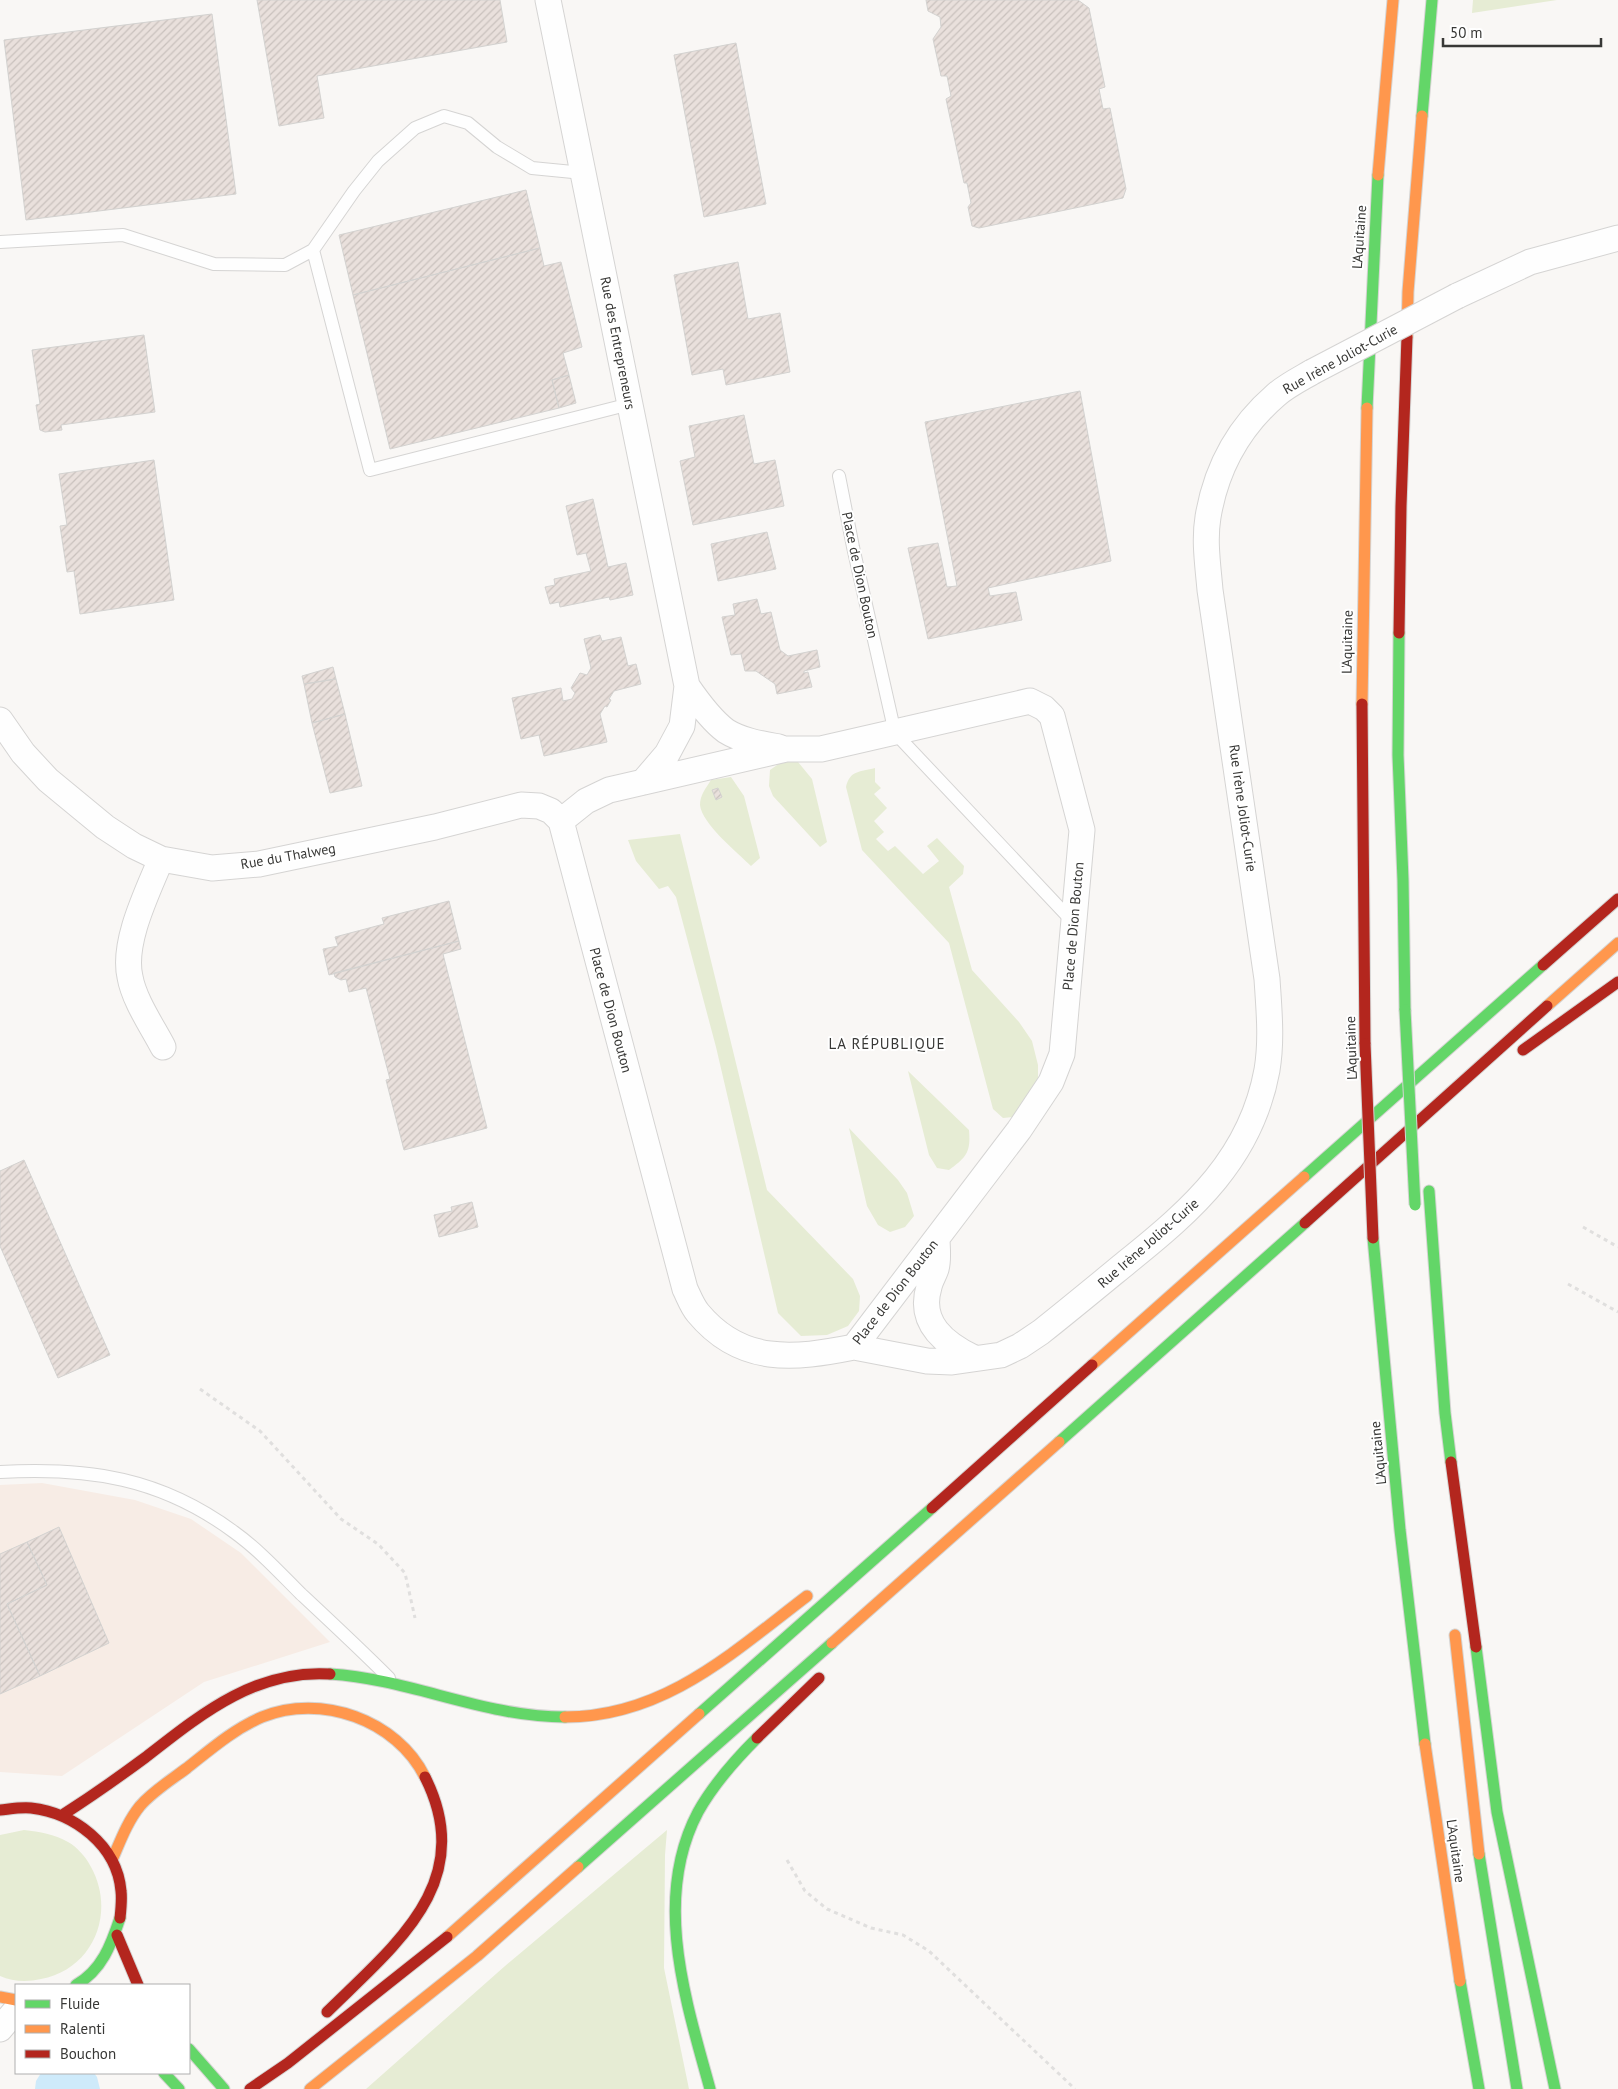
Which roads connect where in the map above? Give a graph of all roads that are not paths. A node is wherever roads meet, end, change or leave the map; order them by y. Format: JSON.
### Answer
{"nodes":[{"id":1,"x":548,"y":0,"type":"edge"},
{"id":2,"x":1393,"y":0,"type":"edge"},
{"id":3,"x":1432,"y":0,"type":"edge"},
{"id":4,"x":583,"y":173,"type":"junction"},
{"id":5,"x":1618,"y":238,"type":"edge"},
{"id":6,"x":0,"y":242,"type":"edge"},
{"id":7,"x":313,"y":250,"type":"junction"},
{"id":8,"x":630,"y":404,"type":"junction"},
{"id":9,"x":839,"y":476,"type":"dead end"},
{"id":10,"x":687,"y":686,"type":"junction"},
{"id":11,"x":1,"y":724,"type":"edge"},
{"id":12,"x":895,"y":733,"type":"junction"},
{"id":13,"x":786,"y":749,"type":"junction"},
{"id":14,"x":643,"y":782,"type":"junction"},
{"id":15,"x":561,"y":821,"type":"junction"},
{"id":16,"x":161,"y":859,"type":"junction"},
{"id":17,"x":1403,"y":880,"type":"junction"},
{"id":18,"x":1618,"y":899,"type":"edge"},
{"id":19,"x":1074,"y":922,"type":"junction"},
{"id":20,"x":1618,"y":944,"type":"edge"},
{"id":21,"x":1618,"y":982,"type":"edge"},
{"id":22,"x":1416,"y":999,"type":"dead end"},
{"id":23,"x":163,"y":1046,"type":"dead end"},
{"id":24,"x":1517,"y":1055,"type":"dead end"},
{"id":25,"x":1420,"y":1057,"type":"dead end"},
{"id":26,"x":1422,"y":1085,"type":"dead end"},
{"id":27,"x":1424,"y":1104,"type":"dead end"},
{"id":28,"x":1402,"y":1154,"type":"dead end"},
{"id":29,"x":1381,"y":1173,"type":"dead end"},
{"id":30,"x":1429,"y":1186,"type":"dead end"},
{"id":31,"x":1359,"y":1193,"type":"dead end"},
{"id":32,"x":1415,"y":1210,"type":"dead end"},
{"id":33,"x":937,"y":1238,"type":"junction"},
{"id":34,"x":1256,"y":1282,"type":"dead end"},
{"id":35,"x":1188,"y":1329,"type":"junction"},
{"id":36,"x":854,"y":1347,"type":"junction"},
{"id":37,"x":1161,"y":1352,"type":"junction"},
{"id":38,"x":974,"y":1358,"type":"junction"},
{"id":39,"x":1067,"y":1387,"type":"junction"},
{"id":40,"x":1113,"y":1410,"type":"dead end"},
{"id":41,"x":985,"y":1446,"type":"dead end"},
{"id":42,"x":0,"y":1472,"type":"edge"},
{"id":43,"x":816,"y":1589,"type":"dead end"},
{"id":44,"x":1454,"y":1623,"type":"dead end"},
{"id":45,"x":826,"y":1673,"type":"dead end"},
{"id":46,"x":395,"y":1683,"type":"junction"},
{"id":47,"x":0,"y":1810,"type":"edge"},
{"id":48,"x":64,"y":1814,"type":"junction"},
{"id":49,"x":112,"y":1860,"type":"junction"},
{"id":50,"x":117,"y":1935,"type":"junction"},
{"id":51,"x":77,"y":1984,"type":"edge"},
{"id":52,"x":138,"y":1984,"type":"edge"},
{"id":53,"x":0,"y":1997,"type":"edge"},
{"id":54,"x":15,"y":2000,"type":"edge"},
{"id":55,"x":15,"y":2011,"type":"edge"},
{"id":56,"x":322,"y":2017,"type":"dead end"},
{"id":57,"x":0,"y":2029,"type":"edge"},
{"id":58,"x":310,"y":2031,"type":"dead end"},
{"id":59,"x":190,"y":2050,"type":"edge"},
{"id":60,"x":290,"y":2061,"type":"junction"},
{"id":61,"x":165,"y":2074,"type":"edge"},
{"id":62,"x":179,"y":2089,"type":"edge"},
{"id":63,"x":224,"y":2089,"type":"edge"},
{"id":64,"x":250,"y":2089,"type":"edge"},
{"id":65,"x":310,"y":2089,"type":"edge"},
{"id":66,"x":710,"y":2089,"type":"edge"},
{"id":67,"x":1479,"y":2089,"type":"edge"},
{"id":68,"x":1517,"y":2089,"type":"edge"},
{"id":69,"x":1555,"y":2089,"type":"edge"}],
"edges":[{"from":1,"to":4,"type":"street","name":"Rue des Entrepreneurs"},
{"from":2,"to":67,"type":"main road","name":"L'Aquitaine","bridge":true},
{"from":3,"to":17,"type":"main road"},
{"from":4,"to":7,"type":"lane"},
{"from":4,"to":8,"type":"street","name":"Rue des Entrepreneurs"},
{"from":5,"to":38,"type":"street","name":"Rue Irène Joliot-Curie","bridge":true},
{"from":6,"to":7,"type":"lane"},
{"from":7,"to":8,"type":"lane"},
{"from":8,"to":10,"type":"street","name":"Rue des Entrepreneurs"},
{"from":9,"to":12,"type":"lane","name":"Place de Dion Bouton"},
{"from":10,"to":13,"type":"street"},
{"from":10,"to":14,"type":"street"},
{"from":11,"to":16,"type":"street","name":"Rue du Thalweg"},
{"from":12,"to":13,"type":"street","name":"Place de Dion Bouton"},
{"from":12,"to":19,"type":"lane"},
{"from":12,"to":19,"type":"street","name":"Place de Dion Bouton"},
{"from":13,"to":14,"type":"street","name":"Place de Dion Bouton"},
{"from":14,"to":15,"type":"street","name":"Place de Dion Bouton"},
{"from":15,"to":16,"type":"street","name":"Rue du Thalweg"},
{"from":15,"to":36,"type":"street","name":"Place de Dion Bouton"},
{"from":16,"to":23,"type":"street"},
{"from":17,"to":22,"type":"main road"},
{"from":17,"to":32,"type":"main road","bridge":true},
{"from":18,"to":39,"type":"main road"},
{"from":19,"to":33,"type":"street","name":"Place de Dion Bouton"},
{"from":20,"to":35,"type":"main road"},
{"from":21,"to":24,"type":"main road"},
{"from":25,"to":26,"type":"main road"},
{"from":27,"to":28,"type":"main road"},
{"from":29,"to":31,"type":"main road"},
{"from":30,"to":69,"type":"main road"},
{"from":33,"to":36,"type":"street","name":"Place de Dion Bouton"},
{"from":33,"to":38,"type":"street"},
{"from":34,"to":35,"type":"main road"},
{"from":35,"to":37,"type":"main road"},
{"from":36,"to":38,"type":"street","name":"Rue Irène Joliot-Curie"},
{"from":37,"to":40,"type":"main road"},
{"from":37,"to":65,"type":"main road"},
{"from":39,"to":41,"type":"main road"},
{"from":39,"to":60,"type":"main road"},
{"from":42,"to":46,"type":"lane"},
{"from":43,"to":46,"type":"main road"},
{"from":44,"to":68,"type":"main road","name":"L'Aquitaine"},
{"from":45,"to":66,"type":"main road"},
{"from":46,"to":48,"type":"main road"},
{"from":47,"to":48,"type":"main road"},
{"from":48,"to":49,"type":"main road"},
{"from":49,"to":50,"type":"main road"},
{"from":49,"to":56,"type":"main road"},
{"from":50,"to":51,"type":"main road"},
{"from":50,"to":52,"type":"main road"},
{"from":53,"to":54,"type":"main road"},
{"from":55,"to":57,"type":"street"},
{"from":58,"to":60,"type":"main road"},
{"from":59,"to":63,"type":"main road"},
{"from":60,"to":64,"type":"main road"},
{"from":61,"to":62,"type":"main road"}]}
